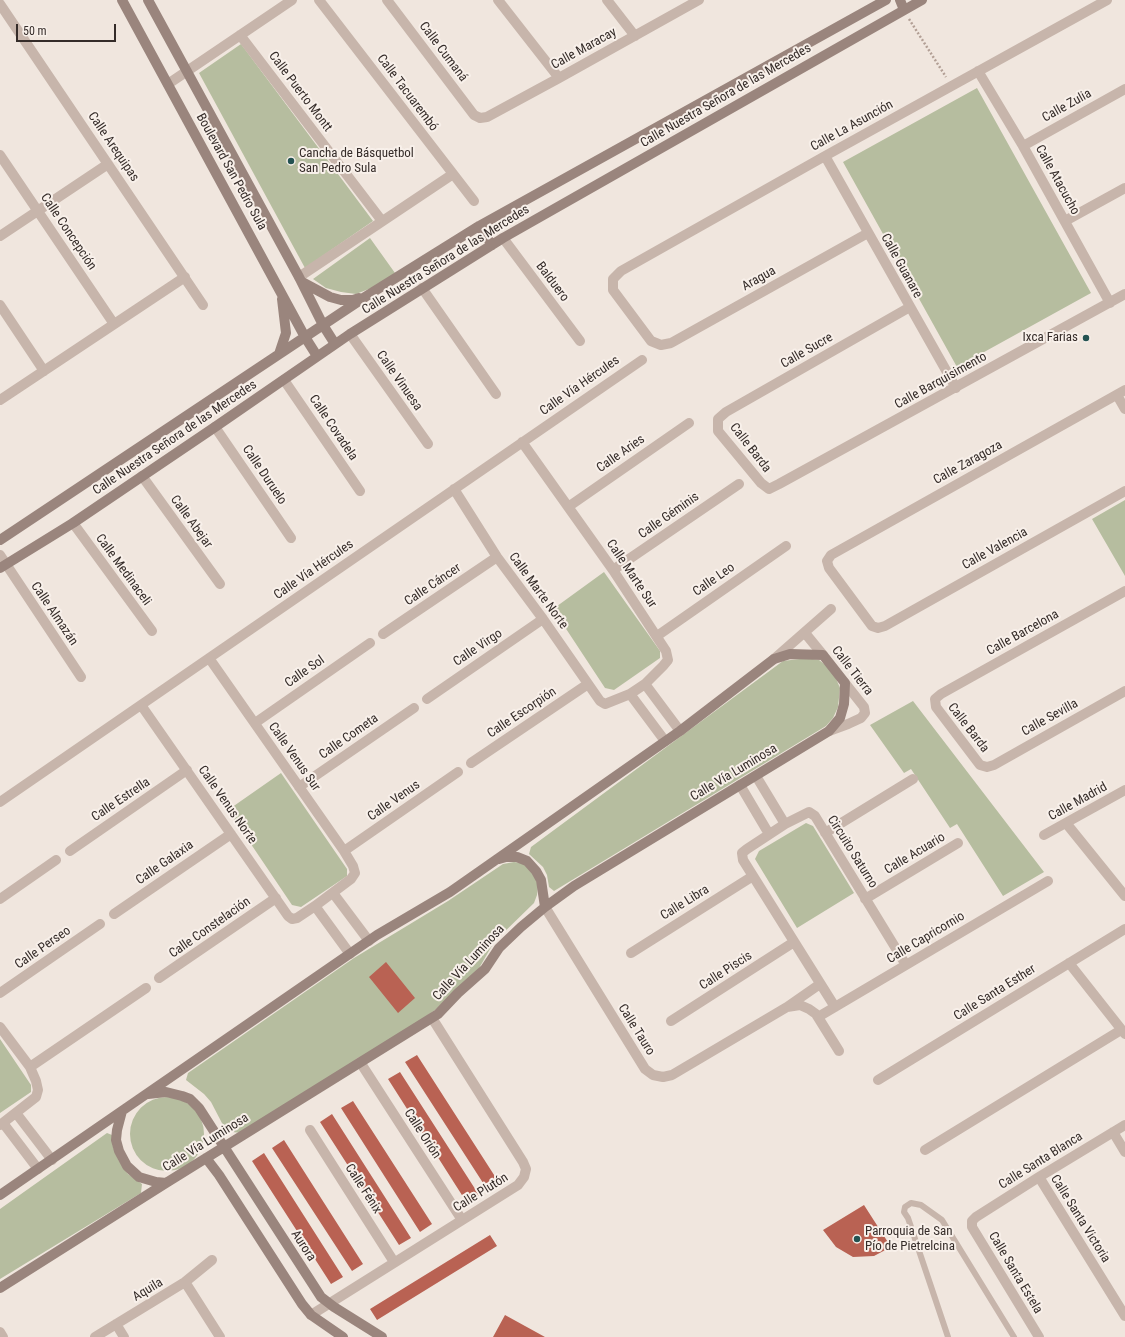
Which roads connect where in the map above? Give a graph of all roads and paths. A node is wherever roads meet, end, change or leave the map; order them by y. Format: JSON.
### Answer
{"nodes":[{"id":1,"x":122,"y":0,"type":"edge"},
{"id":2,"x":148,"y":0,"type":"edge"},
{"id":3,"x":292,"y":0,"type":"edge"},
{"id":4,"x":319,"y":0,"type":"edge"},
{"id":5,"x":387,"y":0,"type":"edge"},
{"id":6,"x":498,"y":0,"type":"edge"},
{"id":7,"x":607,"y":0,"type":"edge"},
{"id":8,"x":699,"y":0,"type":"edge"},
{"id":9,"x":886,"y":0,"type":"edge"},
{"id":10,"x":900,"y":0,"type":"edge"},
{"id":11,"x":922,"y":0,"type":"edge"},
{"id":12,"x":1107,"y":0,"type":"edge"},
{"id":13,"x":0,"y":4,"type":"edge"},
{"id":14,"x":904,"y":10,"type":"junction"},
{"id":15,"x":240,"y":35,"type":"junction"},
{"id":16,"x":635,"y":36,"type":"junction"},
{"id":17,"x":187,"y":71,"type":"junction"},
{"id":18,"x":978,"y":71,"type":"junction"},
{"id":19,"x":559,"y":78,"type":"junction"},
{"id":20,"x":168,"y":84,"type":"junction"},
{"id":21,"x":951,"y":86,"type":"junction"},
{"id":22,"x":1125,"y":89,"type":"edge"},
{"id":23,"x":480,"y":118,"type":"joint"},
{"id":24,"x":1023,"y":146,"type":"junction"},
{"id":25,"x":0,"y":154,"type":"edge"},
{"id":26,"x":825,"y":156,"type":"junction"},
{"id":27,"x":108,"y":164,"type":"junction"},
{"id":28,"x":453,"y":174,"type":"junction"},
{"id":29,"x":1125,"y":188,"type":"edge"},
{"id":30,"x":474,"y":201,"type":"dead end"},
{"id":31,"x":38,"y":211,"type":"junction"},
{"id":32,"x":1065,"y":221,"type":"junction"},
{"id":33,"x":382,"y":222,"type":"junction"},
{"id":34,"x":479,"y":226,"type":"junction"},
{"id":35,"x":868,"y":233,"type":"junction"},
{"id":36,"x":0,"y":236,"type":"edge"},
{"id":37,"x":503,"y":238,"type":"junction"},
{"id":38,"x":492,"y":245,"type":"junction"},
{"id":39,"x":185,"y":277,"type":"junction"},
{"id":40,"x":300,"y":280,"type":"junction"},
{"id":41,"x":422,"y":288,"type":"junction"},
{"id":42,"x":282,"y":293,"type":"junction"},
{"id":43,"x":1125,"y":294,"type":"edge"},
{"id":44,"x":365,"y":297,"type":"junction"},
{"id":45,"x":1110,"y":303,"type":"junction"},
{"id":46,"x":0,"y":305,"type":"edge"},
{"id":47,"x":204,"y":305,"type":"dead end"},
{"id":48,"x":910,"y":307,"type":"junction"},
{"id":49,"x":114,"y":324,"type":"junction"},
{"id":50,"x":323,"y":324,"type":"junction"},
{"id":51,"x":350,"y":334,"type":"junction"},
{"id":52,"x":305,"y":337,"type":"junction"},
{"id":53,"x":580,"y":340,"type":"dead end"},
{"id":54,"x":335,"y":344,"type":"junction"},
{"id":55,"x":661,"y":345,"type":"joint"},
{"id":56,"x":278,"y":354,"type":"junction"},
{"id":57,"x":317,"y":356,"type":"junction"},
{"id":58,"x":642,"y":360,"type":"dead end"},
{"id":59,"x":44,"y":371,"type":"junction"},
{"id":60,"x":284,"y":380,"type":"junction"},
{"id":61,"x":956,"y":388,"type":"junction"},
{"id":62,"x":1121,"y":393,"type":"edge"},
{"id":63,"x":496,"y":394,"type":"dead end"},
{"id":64,"x":0,"y":400,"type":"edge"},
{"id":65,"x":1125,"y":409,"type":"edge"},
{"id":66,"x":718,"y":419,"type":"joint"},
{"id":67,"x":689,"y":423,"type":"dead end"},
{"id":68,"x":215,"y":427,"type":"junction"},
{"id":69,"x":522,"y":442,"type":"junction"},
{"id":70,"x":428,"y":444,"type":"dead end"},
{"id":71,"x":142,"y":476,"type":"junction"},
{"id":72,"x":739,"y":484,"type":"dead end"},
{"id":73,"x":454,"y":489,"type":"junction"},
{"id":74,"x":769,"y":489,"type":"joint"},
{"id":75,"x":360,"y":491,"type":"dead end"},
{"id":76,"x":1125,"y":491,"type":"edge"},
{"id":77,"x":568,"y":507,"type":"junction"},
{"id":78,"x":73,"y":523,"type":"junction"},
{"id":79,"x":291,"y":538,"type":"dead end"},
{"id":80,"x":0,"y":540,"type":"edge"},
{"id":81,"x":786,"y":546,"type":"dead end"},
{"id":82,"x":0,"y":554,"type":"edge"},
{"id":83,"x":497,"y":556,"type":"junction"},
{"id":84,"x":3,"y":566,"type":"edge"},
{"id":85,"x":614,"y":570,"type":"junction"},
{"id":86,"x":220,"y":584,"type":"dead end"},
{"id":87,"x":1125,"y":591,"type":"edge"},
{"id":88,"x":831,"y":609,"type":"dead end"},
{"id":89,"x":543,"y":619,"type":"junction"},
{"id":90,"x":878,"y":628,"type":"joint"},
{"id":91,"x":152,"y":631,"type":"dead end"},
{"id":92,"x":805,"y":633,"type":"junction"},
{"id":93,"x":383,"y":634,"type":"dead end"},
{"id":94,"x":657,"y":636,"type":"junction"},
{"id":95,"x":370,"y":643,"type":"dead end"},
{"id":96,"x":823,"y":655,"type":"junction"},
{"id":97,"x":209,"y":658,"type":"junction"},
{"id":98,"x":774,"y":659,"type":"junction"},
{"id":99,"x":81,"y":677,"type":"dead end"},
{"id":100,"x":845,"y":683,"type":"junction"},
{"id":101,"x":588,"y":684,"type":"junction"},
{"id":102,"x":645,"y":684,"type":"junction"},
{"id":103,"x":1125,"y":691,"type":"edge"},
{"id":104,"x":630,"y":694,"type":"junction"},
{"id":105,"x":427,"y":699,"type":"dead end"},
{"id":106,"x":935,"y":699,"type":"joint"},
{"id":107,"x":605,"y":704,"type":"joint"},
{"id":108,"x":141,"y":705,"type":"junction"},
{"id":109,"x":414,"y":708,"type":"dead end"},
{"id":110,"x":255,"y":723,"type":"junction"},
{"id":111,"x":680,"y":731,"type":"junction"},
{"id":112,"x":828,"y":731,"type":"junction"},
{"id":113,"x":665,"y":741,"type":"junction"},
{"id":114,"x":471,"y":763,"type":"dead end"},
{"id":115,"x":987,"y":767,"type":"joint"},
{"id":116,"x":187,"y":770,"type":"junction"},
{"id":117,"x":458,"y":772,"type":"dead end"},
{"id":118,"x":756,"y":776,"type":"junction"},
{"id":119,"x":913,"y":779,"type":"dead end"},
{"id":120,"x":740,"y":785,"type":"junction"},
{"id":121,"x":299,"y":787,"type":"junction"},
{"id":122,"x":1125,"y":790,"type":"edge"},
{"id":123,"x":0,"y":802,"type":"edge"},
{"id":124,"x":1066,"y":823,"type":"junction"},
{"id":125,"x":785,"y":824,"type":"junction"},
{"id":126,"x":825,"y":833,"type":"junction"},
{"id":127,"x":231,"y":834,"type":"junction"},
{"id":128,"x":769,"y":834,"type":"junction"},
{"id":129,"x":1044,"y":835,"type":"dead end"},
{"id":130,"x":958,"y":843,"type":"dead end"},
{"id":131,"x":70,"y":851,"type":"dead end"},
{"id":132,"x":344,"y":851,"type":"junction"},
{"id":133,"x":56,"y":860,"type":"dead end"},
{"id":134,"x":494,"y":861,"type":"junction"},
{"id":135,"x":753,"y":876,"type":"junction"},
{"id":136,"x":1048,"y":881,"type":"dead end"},
{"id":137,"x":334,"y":893,"type":"junction"},
{"id":138,"x":1124,"y":893,"type":"edge"},
{"id":139,"x":276,"y":898,"type":"junction"},
{"id":140,"x":0,"y":899,"type":"edge"},
{"id":141,"x":866,"y":899,"type":"junction"},
{"id":142,"x":315,"y":906,"type":"junction"},
{"id":143,"x":545,"y":907,"type":"junction"},
{"id":144,"x":114,"y":914,"type":"dead end"},
{"id":145,"x":100,"y":924,"type":"dead end"},
{"id":146,"x":1125,"y":929,"type":"edge"},
{"id":147,"x":369,"y":941,"type":"junction"},
{"id":148,"x":794,"y":942,"type":"junction"},
{"id":149,"x":631,"y":952,"type":"dead end"},
{"id":150,"x":350,"y":954,"type":"junction"},
{"id":151,"x":1069,"y":963,"type":"junction"},
{"id":152,"x":906,"y":965,"type":"junction"},
{"id":153,"x":159,"y":978,"type":"dead end"},
{"id":154,"x":820,"y":984,"type":"junction"},
{"id":155,"x":146,"y":988,"type":"dead end"},
{"id":156,"x":0,"y":993,"type":"edge"},
{"id":157,"x":787,"y":1007,"type":"junction"},
{"id":158,"x":835,"y":1007,"type":"junction"},
{"id":159,"x":818,"y":1017,"type":"junction"},
{"id":160,"x":432,"y":1018,"type":"junction"},
{"id":161,"x":671,"y":1021,"type":"dead end"},
{"id":162,"x":0,"y":1027,"type":"edge"},
{"id":163,"x":1123,"y":1032,"type":"edge"},
{"id":164,"x":839,"y":1051,"type":"dead end"},
{"id":165,"x":360,"y":1062,"type":"junction"},
{"id":166,"x":30,"y":1067,"type":"junction"},
{"id":167,"x":878,"y":1080,"type":"dead end"},
{"id":168,"x":146,"y":1095,"type":"junction"},
{"id":169,"x":122,"y":1112,"type":"junction"},
{"id":170,"x":16,"y":1113,"type":"junction"},
{"id":171,"x":1,"y":1124,"type":"edge"},
{"id":172,"x":1125,"y":1125,"type":"edge"},
{"id":173,"x":310,"y":1130,"type":"dead end"},
{"id":174,"x":1113,"y":1132,"type":"junction"},
{"id":175,"x":223,"y":1147,"type":"junction"},
{"id":176,"x":925,"y":1150,"type":"dead end"},
{"id":177,"x":1125,"y":1152,"type":"edge"},
{"id":178,"x":206,"y":1158,"type":"junction"},
{"id":179,"x":52,"y":1160,"type":"junction"},
{"id":180,"x":38,"y":1169,"type":"junction"},
{"id":181,"x":1039,"y":1177,"type":"junction"},
{"id":182,"x":166,"y":1183,"type":"junction"},
{"id":183,"x":0,"y":1195,"type":"edge"},
{"id":184,"x":462,"y":1220,"type":"junction"},
{"id":185,"x":972,"y":1221,"type":"joint"},
{"id":186,"x":212,"y":1260,"type":"dead end"},
{"id":187,"x":394,"y":1262,"type":"junction"},
{"id":188,"x":185,"y":1282,"type":"junction"},
{"id":189,"x":0,"y":1288,"type":"edge"},
{"id":190,"x":329,"y":1303,"type":"junction"},
{"id":191,"x":311,"y":1315,"type":"junction"},
{"id":192,"x":1125,"y":1316,"type":"edge"},
{"id":193,"x":116,"y":1324,"type":"junction"},
{"id":194,"x":0,"y":1332,"type":"edge"},
{"id":195,"x":3,"y":1337,"type":"edge"},
{"id":196,"x":95,"y":1337,"type":"edge"},
{"id":197,"x":124,"y":1337,"type":"edge"},
{"id":198,"x":220,"y":1337,"type":"edge"},
{"id":199,"x":343,"y":1337,"type":"edge"},
{"id":200,"x":382,"y":1337,"type":"edge"},
{"id":201,"x":948,"y":1337,"type":"edge"},
{"id":202,"x":1014,"y":1337,"type":"edge"},
{"id":203,"x":1039,"y":1337,"type":"edge"}],
"edges":[{"from":1,"to":20,"type":"street","name":"Boulevard San Pedro Sula"},
{"from":2,"to":17,"type":"street","name":"Boulevard San Pedro Sula"},
{"from":3,"to":15,"type":"street"},
{"from":4,"to":28,"type":"street","name":"Calle Tacuarembó"},
{"from":5,"to":23,"type":"street","name":"Calle Cumaná"},
{"from":6,"to":19,"type":"street"},
{"from":7,"to":16,"type":"street"},
{"from":8,"to":16,"type":"street","name":"Calle Maracay"},
{"from":9,"to":34,"type":"street","name":"Calle Nuestra Señora de las Mercedes"},
{"from":10,"to":14,"type":"street"},
{"from":11,"to":14,"type":"street","name":"Calle Nuestra Señora de las Mercedes"},
{"from":12,"to":18,"type":"street","name":"Calle La Asunción"},
{"from":13,"to":27,"type":"street","name":"Calle Arequipas"},
{"from":14,"to":21,"type":"path"},
{"from":14,"to":37,"type":"street","name":"Calle Nuestra Señora de las Mercedes"},
{"from":15,"to":17,"type":"street"},
{"from":15,"to":33,"type":"street","name":"Calle Puerto Montt"},
{"from":16,"to":19,"type":"street","name":"Calle Maracay"},
{"from":17,"to":20,"type":"street"},
{"from":17,"to":40,"type":"street","name":"Boulevard San Pedro Sula"},
{"from":18,"to":21,"type":"street","name":"Calle La Asunción"},
{"from":18,"to":24,"type":"street","name":"Calle Atacucho"},
{"from":19,"to":23,"type":"street","name":"Calle Maracay"},
{"from":20,"to":42,"type":"street","name":"Boulevard San Pedro Sula"},
{"from":21,"to":26,"type":"street","name":"Calle La Asunción"},
{"from":22,"to":24,"type":"street","name":"Calle Zulia"},
{"from":24,"to":32,"type":"street","name":"Calle Atacucho"},
{"from":25,"to":31,"type":"street","name":"Calle Concepción"},
{"from":26,"to":35,"type":"street","name":"Calle Guanare"},
{"from":26,"to":55,"type":"street","name":"Calle La Asunción"},
{"from":27,"to":31,"type":"street"},
{"from":27,"to":39,"type":"street","name":"Calle Arequipas"},
{"from":28,"to":30,"type":"street","name":"Calle Tacuarembó"},
{"from":28,"to":33,"type":"street"},
{"from":29,"to":32,"type":"street"},
{"from":31,"to":36,"type":"street"},
{"from":31,"to":49,"type":"street","name":"Calle Concepción"},
{"from":32,"to":45,"type":"street","name":"Calle Atacucho"},
{"from":33,"to":40,"type":"street"},
{"from":34,"to":38,"type":"street"},
{"from":34,"to":44,"type":"street","name":"Calle Nuestra Señora de las Mercedes"},
{"from":35,"to":48,"type":"street","name":"Calle Guanare"},
{"from":35,"to":55,"type":"street","name":"Aragua"},
{"from":37,"to":38,"type":"street","name":"Calle Nuestra Señora de las Mercedes"},
{"from":37,"to":53,"type":"street","name":"Balduero"},
{"from":38,"to":41,"type":"street","name":"Calle Nuestra Señora de las Mercedes"},
{"from":39,"to":47,"type":"street","name":"Calle Arequipas"},
{"from":39,"to":49,"type":"street"},
{"from":40,"to":44,"type":"street"},
{"from":40,"to":50,"type":"street","name":"Boulevard San Pedro Sula"},
{"from":41,"to":51,"type":"street","name":"Calle Nuestra Señora de las Mercedes"},
{"from":41,"to":63,"type":"street"},
{"from":42,"to":52,"type":"street","name":"Boulevard San Pedro Sula"},
{"from":42,"to":56,"type":"street"},
{"from":43,"to":45,"type":"street","name":"Calle Barquisimento"},
{"from":44,"to":50,"type":"street","name":"Calle Nuestra Señora de las Mercedes"},
{"from":45,"to":61,"type":"street","name":"Calle Barquisimento"},
{"from":46,"to":59,"type":"street"},
{"from":48,"to":61,"type":"street","name":"Calle Guanare"},
{"from":48,"to":66,"type":"street","name":"Calle Sucre"},
{"from":49,"to":59,"type":"street"},
{"from":50,"to":52,"type":"street","name":"Calle Nuestra Señora de las Mercedes"},
{"from":50,"to":54,"type":"street","name":"Boulevard San Pedro Sula"},
{"from":51,"to":54,"type":"street","name":"Calle Nuestra Señora de las Mercedes"},
{"from":51,"to":70,"type":"street","name":"Calle Vinuesa"},
{"from":52,"to":56,"type":"street","name":"Calle Nuestra Señora de las Mercedes"},
{"from":52,"to":57,"type":"street","name":"Boulevard San Pedro Sula"},
{"from":54,"to":57,"type":"street","name":"Calle Nuestra Señora de las Mercedes"},
{"from":56,"to":80,"type":"street","name":"Calle Nuestra Señora de las Mercedes"},
{"from":57,"to":60,"type":"street","name":"Calle Nuestra Señora de las Mercedes"},
{"from":58,"to":69,"type":"street","name":"Calle Vía Hércules"},
{"from":59,"to":64,"type":"street"},
{"from":60,"to":68,"type":"street","name":"Calle Nuestra Señora de las Mercedes"},
{"from":60,"to":75,"type":"street","name":"Calle Covadela"},
{"from":61,"to":74,"type":"street","name":"Calle Barquisimento"},
{"from":62,"to":65,"type":"street"},
{"from":62,"to":90,"type":"street","name":"Calle Zaragoza"},
{"from":66,"to":74,"type":"street","name":"Calle Barda"},
{"from":67,"to":77,"type":"street","name":"Calle Aries"},
{"from":68,"to":71,"type":"street","name":"Calle Nuestra Señora de las Mercedes"},
{"from":68,"to":79,"type":"street","name":"Calle Duruelo"},
{"from":69,"to":73,"type":"street","name":"Calle Vía Hércules"},
{"from":69,"to":77,"type":"street","name":"Calle Marte Sur"},
{"from":71,"to":78,"type":"street","name":"Calle Nuestra Señora de las Mercedes"},
{"from":71,"to":86,"type":"street","name":"Calle Abejar"},
{"from":72,"to":85,"type":"street","name":"Calle Géminis"},
{"from":73,"to":83,"type":"street","name":"Calle Marte Norte"},
{"from":73,"to":97,"type":"street","name":"Calle Vía Hércules"},
{"from":76,"to":90,"type":"street","name":"Calle Valencia"},
{"from":77,"to":85,"type":"street","name":"Calle Marte Sur"},
{"from":78,"to":84,"type":"street","name":"Calle Nuestra Señora de las Mercedes"},
{"from":78,"to":91,"type":"street","name":"Calle Medinaceli"},
{"from":81,"to":94,"type":"street","name":"Calle Leo"},
{"from":82,"to":84,"type":"street","name":"Calle Almazán"},
{"from":83,"to":89,"type":"street","name":"Calle Marte Norte"},
{"from":83,"to":93,"type":"street","name":"Calle Cáncer"},
{"from":84,"to":99,"type":"street","name":"Calle Almazán"},
{"from":85,"to":94,"type":"street","name":"Calle Marte Sur"},
{"from":87,"to":106,"type":"street","name":"Calle Barcelona"},
{"from":88,"to":92,"type":"street"},
{"from":89,"to":101,"type":"street","name":"Calle Marte Norte"},
{"from":89,"to":105,"type":"street","name":"Calle Virgo"},
{"from":92,"to":96,"type":"street","name":"Calle Tierra"},
{"from":92,"to":98,"type":"street"},
{"from":94,"to":102,"type":"street","name":"Calle Marte Sur"},
{"from":95,"to":110,"type":"street","name":"Calle Sol"},
{"from":96,"to":98,"type":"street"},
{"from":96,"to":100,"type":"street","name":"Calle Tierra"},
{"from":97,"to":108,"type":"street","name":"Calle Vía Hércules"},
{"from":97,"to":110,"type":"street","name":"Calle Venus Sur"},
{"from":98,"to":111,"type":"street"},
{"from":100,"to":112,"type":"street","name":"Calle Vía Luminosa"},
{"from":100,"to":112,"type":"street","name":"Calle Tierra"},
{"from":101,"to":107,"type":"street","name":"Calle Marte Norte"},
{"from":101,"to":114,"type":"street","name":"Calle Escorpión"},
{"from":102,"to":104,"type":"street","name":"Calle Marte Sur"},
{"from":102,"to":111,"type":"street"},
{"from":103,"to":115,"type":"street","name":"Calle Sevilla"},
{"from":104,"to":107,"type":"street","name":"Calle Marte Sur"},
{"from":104,"to":113,"type":"street"},
{"from":106,"to":115,"type":"street","name":"Calle Barda"},
{"from":108,"to":116,"type":"street","name":"Calle Venus Norte"},
{"from":108,"to":123,"type":"street","name":"Calle Vía Hércules"},
{"from":109,"to":121,"type":"street","name":"Calle Cometa"},
{"from":110,"to":121,"type":"street","name":"Calle Venus Sur"},
{"from":111,"to":113,"type":"street"},
{"from":112,"to":118,"type":"street","name":"Calle Vía Luminosa"},
{"from":113,"to":134,"type":"street"},
{"from":116,"to":127,"type":"street","name":"Calle Venus Norte"},
{"from":116,"to":131,"type":"street","name":"Calle Estrella"},
{"from":117,"to":132,"type":"street","name":"Calle Venus"},
{"from":118,"to":120,"type":"street","name":"Calle Vía Luminosa"},
{"from":118,"to":125,"type":"street"},
{"from":119,"to":126,"type":"street"},
{"from":120,"to":128,"type":"street"},
{"from":120,"to":143,"type":"street","name":"Calle Vía Luminosa"},
{"from":121,"to":132,"type":"street","name":"Calle Venus Sur"},
{"from":122,"to":124,"type":"street","name":"Calle Madrid"},
{"from":124,"to":129,"type":"street","name":"Calle Madrid"},
{"from":124,"to":138,"type":"street"},
{"from":125,"to":126,"type":"street","name":"Circuito Saturno"},
{"from":125,"to":128,"type":"street","name":"Circuito Saturno"},
{"from":126,"to":141,"type":"street","name":"Circuito Saturno"},
{"from":127,"to":139,"type":"street","name":"Calle Venus Norte"},
{"from":127,"to":144,"type":"street","name":"Calle Galaxia"},
{"from":128,"to":135,"type":"street","name":"Circuito Saturno"},
{"from":130,"to":141,"type":"street","name":"Calle Acuario"},
{"from":132,"to":137,"type":"street","name":"Calle Venus Sur"},
{"from":133,"to":140,"type":"street"},
{"from":134,"to":143,"type":"street"},
{"from":134,"to":147,"type":"street"},
{"from":135,"to":148,"type":"street","name":"Circuito Saturno"},
{"from":135,"to":149,"type":"street","name":"Calle Libra"},
{"from":136,"to":152,"type":"street","name":"Calle Capricornio"},
{"from":137,"to":142,"type":"street"},
{"from":137,"to":147,"type":"street"},
{"from":139,"to":142,"type":"street","name":"Calle Venus Norte"},
{"from":139,"to":153,"type":"street","name":"Calle Constelación"},
{"from":141,"to":152,"type":"street","name":"Circuito Saturno"},
{"from":142,"to":150,"type":"street"},
{"from":143,"to":157,"type":"street","name":"Calle Tauro"},
{"from":143,"to":160,"type":"street","name":"Calle Vía Luminosa"},
{"from":145,"to":156,"type":"street","name":"Calle Perseo"},
{"from":146,"to":151,"type":"street","name":"Calle Santa Esther"},
{"from":147,"to":150,"type":"street"},
{"from":148,"to":154,"type":"street","name":"Circuito Saturno"},
{"from":148,"to":161,"type":"street","name":"Calle Piscis"},
{"from":150,"to":168,"type":"street"},
{"from":151,"to":163,"type":"street"},
{"from":151,"to":167,"type":"street","name":"Calle Santa Esther"},
{"from":152,"to":158,"type":"street","name":"Calle Capricornio"},
{"from":154,"to":157,"type":"street","name":"Calle Tauro"},
{"from":154,"to":158,"type":"street","name":"Circuito Saturno"},
{"from":155,"to":166,"type":"street"},
{"from":157,"to":159,"type":"street"},
{"from":158,"to":159,"type":"street","name":"Calle Capricornio"},
{"from":159,"to":164,"type":"street"},
{"from":160,"to":165,"type":"street","name":"Calle Vía Luminosa"},
{"from":160,"to":184,"type":"street","name":"Calle Plutón"},
{"from":162,"to":166,"type":"street"},
{"from":163,"to":176,"type":"street"},
{"from":165,"to":175,"type":"street","name":"Calle Vía Luminosa"},
{"from":165,"to":184,"type":"street","name":"Calle Orión"},
{"from":166,"to":170,"type":"street"},
{"from":168,"to":169,"type":"street"},
{"from":168,"to":175,"type":"street"},
{"from":169,"to":179,"type":"street"},
{"from":169,"to":182,"type":"street"},
{"from":170,"to":171,"type":"street"},
{"from":170,"to":179,"type":"street"},
{"from":171,"to":180,"type":"street"},
{"from":172,"to":174,"type":"street","name":"Calle Santa Blanca"},
{"from":173,"to":187,"type":"street","name":"Calle Fénix"},
{"from":174,"to":177,"type":"street"},
{"from":174,"to":181,"type":"street","name":"Calle Santa Blanca"},
{"from":175,"to":178,"type":"street","name":"Calle Vía Luminosa"},
{"from":175,"to":190,"type":"street","name":"Aurora"},
{"from":178,"to":182,"type":"street","name":"Calle Vía Luminosa"},
{"from":178,"to":191,"type":"street"},
{"from":179,"to":180,"type":"street"},
{"from":180,"to":183,"type":"street"},
{"from":181,"to":185,"type":"street","name":"Calle Santa Blanca"},
{"from":181,"to":192,"type":"street","name":"Calle Santa Victoria"},
{"from":182,"to":189,"type":"street","name":"Calle Vía Luminosa"},
{"from":184,"to":187,"type":"street","name":"Calle Plutón"},
{"from":185,"to":203,"type":"street","name":"Calle Santa Estela"},
{"from":186,"to":188,"type":"street","name":"Aquila"},
{"from":187,"to":190,"type":"street","name":"Calle Plutón"},
{"from":188,"to":193,"type":"street","name":"Aquila"},
{"from":188,"to":198,"type":"street"},
{"from":190,"to":191,"type":"street","name":"Calle Plutón"},
{"from":190,"to":200,"type":"street","name":"Aurora"},
{"from":191,"to":199,"type":"street"},
{"from":193,"to":196,"type":"street","name":"Aquila"},
{"from":193,"to":197,"type":"street"},
{"from":194,"to":195,"type":"street"},
{"from":201,"to":202,"type":"lane"}]}
